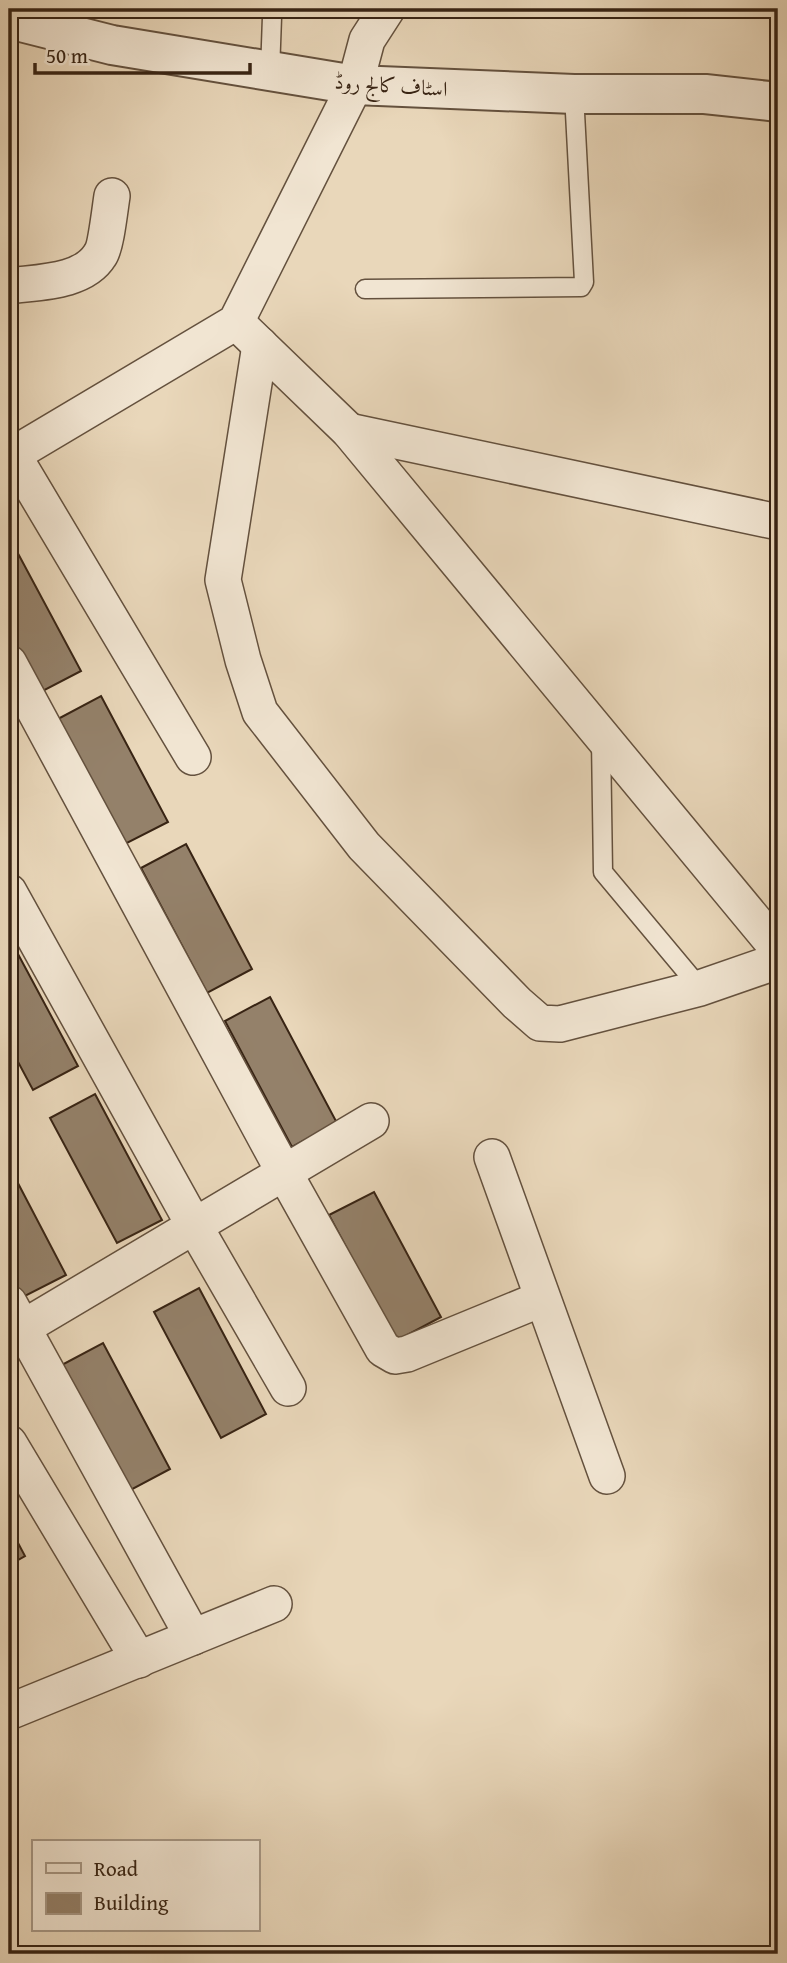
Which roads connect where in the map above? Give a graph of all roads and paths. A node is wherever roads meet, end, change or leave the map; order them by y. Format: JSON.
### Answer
{"nodes":[{"id":1,"x":269,"y":9,"type":"edge"},
{"id":2,"x":387,"y":9,"type":"edge"},
{"id":3,"x":9,"y":19,"type":"edge"},
{"id":4,"x":270,"y":72,"type":"junction"},
{"id":5,"x":355,"y":85,"type":"junction"},
{"id":6,"x":574,"y":94,"type":"junction"},
{"id":7,"x":778,"y":102,"type":"edge"},
{"id":8,"x":112,"y":196,"type":"dead end"},
{"id":9,"x":9,"y":286,"type":"edge"},
{"id":10,"x":365,"y":289,"type":"dead end"},
{"id":11,"x":248,"y":333,"type":"junction"},
{"id":12,"x":349,"y":431,"type":"junction"},
{"id":13,"x":11,"y":456,"type":"edge"},
{"id":14,"x":778,"y":522,"type":"edge"},
{"id":15,"x":9,"y":663,"type":"edge"},
{"id":16,"x":601,"y":737,"type":"junction"},
{"id":17,"x":192,"y":757,"type":"dead end"},
{"id":18,"x":9,"y":892,"type":"edge"},
{"id":19,"x":778,"y":948,"type":"edge"},
{"id":20,"x":778,"y":961,"type":"edge"},
{"id":21,"x":700,"y":988,"type":"junction"},
{"id":22,"x":371,"y":1121,"type":"dead end"},
{"id":23,"x":492,"y":1157,"type":"dead end"},
{"id":24,"x":285,"y":1174,"type":"junction"},
{"id":25,"x":195,"y":1227,"type":"junction"},
{"id":26,"x":541,"y":1299,"type":"junction"},
{"id":27,"x":13,"y":1322,"type":"edge"},
{"id":28,"x":288,"y":1388,"type":"dead end"},
{"id":29,"x":9,"y":1443,"type":"edge"},
{"id":30,"x":607,"y":1476,"type":"dead end"},
{"id":31,"x":274,"y":1604,"type":"dead end"},
{"id":32,"x":194,"y":1637,"type":"junction"},
{"id":33,"x":139,"y":1660,"type":"junction"},
{"id":34,"x":9,"y":1712,"type":"edge"}],
"edges":[{"from":1,"to":4,"type":"lane"},
{"from":2,"to":5,"type":"street"},
{"from":3,"to":4,"type":"street","name":"اسٹاف کالج روڈ"},
{"from":4,"to":5,"type":"street","name":"اسٹاف کالج روڈ"},
{"from":5,"to":6,"type":"street","name":"اسٹاف کالج روڈ"},
{"from":5,"to":11,"type":"street"},
{"from":6,"to":7,"type":"street","name":"اسٹاف کالج روڈ"},
{"from":6,"to":10,"type":"lane"},
{"from":8,"to":9,"type":"street"},
{"from":11,"to":12,"type":"street"},
{"from":11,"to":13,"type":"street"},
{"from":11,"to":21,"type":"street"},
{"from":12,"to":14,"type":"street"},
{"from":12,"to":16,"type":"street"},
{"from":13,"to":17,"type":"street"},
{"from":15,"to":24,"type":"street"},
{"from":16,"to":19,"type":"street"},
{"from":16,"to":21,"type":"lane"},
{"from":18,"to":25,"type":"street"},
{"from":20,"to":21,"type":"street"},
{"from":22,"to":24,"type":"street"},
{"from":23,"to":26,"type":"street"},
{"from":24,"to":25,"type":"street"},
{"from":24,"to":26,"type":"street"},
{"from":25,"to":27,"type":"street"},
{"from":25,"to":28,"type":"street"},
{"from":26,"to":30,"type":"street"},
{"from":27,"to":32,"type":"street"},
{"from":29,"to":33,"type":"street"},
{"from":31,"to":32,"type":"street"},
{"from":32,"to":33,"type":"street"},
{"from":33,"to":34,"type":"street"}]}
